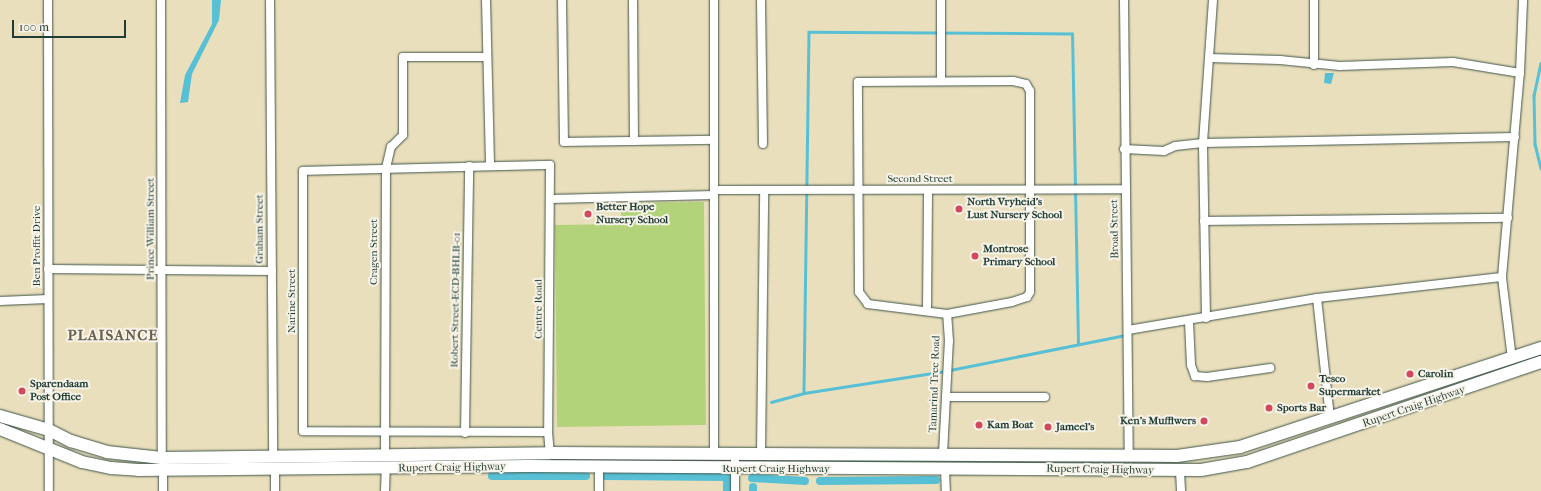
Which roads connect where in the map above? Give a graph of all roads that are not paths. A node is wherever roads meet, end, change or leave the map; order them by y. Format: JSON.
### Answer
{"nodes":[{"id":1,"x":48,"y":0,"type":"edge"},
{"id":2,"x":161,"y":0,"type":"edge"},
{"id":3,"x":270,"y":0,"type":"edge"},
{"id":4,"x":486,"y":0,"type":"edge"},
{"id":5,"x":562,"y":0,"type":"edge"},
{"id":6,"x":633,"y":0,"type":"edge"},
{"id":7,"x":714,"y":0,"type":"edge"},
{"id":8,"x":761,"y":0,"type":"edge"},
{"id":9,"x":941,"y":0,"type":"edge"},
{"id":10,"x":1124,"y":0,"type":"edge"},
{"id":11,"x":1213,"y":0,"type":"edge"},
{"id":12,"x":1314,"y":0,"type":"edge"},
{"id":13,"x":1523,"y":0,"type":"edge"},
{"id":14,"x":487,"y":57,"type":"junction"},
{"id":15,"x":1209,"y":58,"type":"junction"},
{"id":16,"x":1314,"y":65,"type":"junction"},
{"id":17,"x":1520,"y":73,"type":"junction"},
{"id":18,"x":941,"y":80,"type":"junction"},
{"id":19,"x":1515,"y":137,"type":"junction"},
{"id":20,"x":714,"y":140,"type":"junction"},
{"id":21,"x":634,"y":141,"type":"junction"},
{"id":22,"x":1203,"y":143,"type":"junction"},
{"id":23,"x":763,"y":144,"type":"dead end"},
{"id":24,"x":1124,"y":149,"type":"junction"},
{"id":25,"x":469,"y":166,"type":"junction"},
{"id":26,"x":490,"y":166,"type":"junction"},
{"id":27,"x":386,"y":168,"type":"junction"},
{"id":28,"x":1125,"y":189,"type":"junction"},
{"id":29,"x":764,"y":190,"type":"junction"},
{"id":30,"x":858,"y":190,"type":"junction"},
{"id":31,"x":928,"y":190,"type":"junction"},
{"id":32,"x":1032,"y":190,"type":"junction"},
{"id":33,"x":714,"y":193,"type":"junction"},
{"id":34,"x":551,"y":199,"type":"junction"},
{"id":35,"x":1508,"y":218,"type":"junction"},
{"id":36,"x":1204,"y":221,"type":"junction"},
{"id":37,"x":48,"y":269,"type":"junction"},
{"id":38,"x":162,"y":270,"type":"junction"},
{"id":39,"x":272,"y":271,"type":"junction"},
{"id":40,"x":1502,"y":277,"type":"junction"},
{"id":41,"x":1317,"y":298,"type":"junction"},
{"id":42,"x":48,"y":299,"type":"junction"},
{"id":43,"x":0,"y":301,"type":"edge"},
{"id":44,"x":927,"y":310,"type":"junction"},
{"id":45,"x":947,"y":314,"type":"junction"},
{"id":46,"x":1206,"y":318,"type":"junction"},
{"id":47,"x":1189,"y":322,"type":"junction"},
{"id":48,"x":1128,"y":330,"type":"junction"},
{"id":49,"x":1541,"y":348,"type":"edge"},
{"id":50,"x":1512,"y":359,"type":"junction"},
{"id":51,"x":1541,"y":362,"type":"edge"},
{"id":52,"x":1270,"y":368,"type":"dead end"},
{"id":53,"x":946,"y":396,"type":"junction"},
{"id":54,"x":1045,"y":397,"type":"dead end"},
{"id":55,"x":0,"y":416,"type":"edge"},
{"id":56,"x":1330,"y":417,"type":"junction"},
{"id":57,"x":0,"y":429,"type":"edge"},
{"id":58,"x":49,"y":430,"type":"junction"},
{"id":59,"x":384,"y":432,"type":"junction"},
{"id":60,"x":548,"y":432,"type":"junction"},
{"id":61,"x":465,"y":433,"type":"junction"},
{"id":62,"x":48,"y":448,"type":"junction"},
{"id":63,"x":550,"y":453,"type":"junction"},
{"id":64,"x":714,"y":453,"type":"junction"},
{"id":65,"x":735,"y":453,"type":"junction"},
{"id":66,"x":761,"y":453,"type":"junction"},
{"id":67,"x":385,"y":454,"type":"junction"},
{"id":68,"x":943,"y":454,"type":"junction"},
{"id":69,"x":273,"y":457,"type":"junction"},
{"id":70,"x":1129,"y":457,"type":"junction"},
{"id":71,"x":162,"y":458,"type":"junction"},
{"id":72,"x":599,"y":467,"type":"junction"},
{"id":73,"x":386,"y":468,"type":"junction"},
{"id":74,"x":945,"y":468,"type":"junction"},
{"id":75,"x":275,"y":469,"type":"junction"},
{"id":76,"x":735,"y":469,"type":"junction"},
{"id":77,"x":164,"y":471,"type":"junction"},
{"id":78,"x":1180,"y":471,"type":"junction"},
{"id":79,"x":48,"y":491,"type":"edge"},
{"id":80,"x":162,"y":491,"type":"edge"},
{"id":81,"x":275,"y":491,"type":"edge"},
{"id":82,"x":385,"y":491,"type":"edge"},
{"id":83,"x":599,"y":491,"type":"edge"},
{"id":84,"x":735,"y":491,"type":"edge"},
{"id":85,"x":946,"y":491,"type":"edge"},
{"id":86,"x":1181,"y":491,"type":"edge"}],
"edges":[{"from":1,"to":37,"type":"street","name":"Ben Proffit Drive"},
{"from":2,"to":38,"type":"street","name":"Prince William Street"},
{"from":3,"to":39,"type":"street","name":"Graham Street"},
{"from":4,"to":14,"type":"street"},
{"from":5,"to":21,"type":"street"},
{"from":6,"to":21,"type":"street"},
{"from":7,"to":20,"type":"street"},
{"from":8,"to":23,"type":"street"},
{"from":9,"to":18,"type":"street"},
{"from":10,"to":24,"type":"street","name":"Broad Street"},
{"from":11,"to":15,"type":"street"},
{"from":12,"to":16,"type":"street"},
{"from":13,"to":17,"type":"street"},
{"from":14,"to":26,"type":"street"},
{"from":14,"to":27,"type":"street","name":"Cragen Street"},
{"from":15,"to":16,"type":"street"},
{"from":15,"to":22,"type":"street"},
{"from":16,"to":17,"type":"street"},
{"from":17,"to":19,"type":"street"},
{"from":18,"to":30,"type":"street"},
{"from":18,"to":32,"type":"street"},
{"from":19,"to":22,"type":"street"},
{"from":19,"to":35,"type":"street"},
{"from":20,"to":21,"type":"street"},
{"from":20,"to":33,"type":"street"},
{"from":22,"to":24,"type":"street"},
{"from":22,"to":36,"type":"street"},
{"from":24,"to":28,"type":"street","name":"Broad Street"},
{"from":25,"to":26,"type":"street"},
{"from":25,"to":27,"type":"street"},
{"from":25,"to":61,"type":"street","name":"Robert Street-ECD-BHLB-01"},
{"from":26,"to":34,"type":"street","name":"Centre Road"},
{"from":27,"to":59,"type":"street","name":"Cragen Street"},
{"from":27,"to":59,"type":"street","name":"Narine Street"},
{"from":28,"to":32,"type":"street","name":"Second Street"},
{"from":28,"to":48,"type":"street","name":"Broad Street"},
{"from":29,"to":30,"type":"street","name":"Second Street"},
{"from":29,"to":33,"type":"street","name":"Second Street"},
{"from":29,"to":66,"type":"street"},
{"from":30,"to":31,"type":"street","name":"Second Street"},
{"from":30,"to":44,"type":"street"},
{"from":31,"to":32,"type":"street","name":"Second Street"},
{"from":31,"to":44,"type":"street"},
{"from":32,"to":45,"type":"street"},
{"from":33,"to":34,"type":"street","name":"Second Street"},
{"from":33,"to":64,"type":"street"},
{"from":34,"to":60,"type":"street","name":"Centre Road"},
{"from":35,"to":36,"type":"street"},
{"from":35,"to":40,"type":"street"},
{"from":36,"to":46,"type":"street"},
{"from":37,"to":38,"type":"street"},
{"from":37,"to":42,"type":"street","name":"Ben Proffit Drive"},
{"from":38,"to":39,"type":"street"},
{"from":38,"to":71,"type":"street","name":"Prince William Street"},
{"from":39,"to":69,"type":"street","name":"Graham Street"},
{"from":40,"to":41,"type":"street"},
{"from":40,"to":50,"type":"street"},
{"from":41,"to":46,"type":"street"},
{"from":41,"to":56,"type":"street"},
{"from":42,"to":43,"type":"street"},
{"from":42,"to":58,"type":"street","name":"Ben Proffit Drive"},
{"from":44,"to":45,"type":"street"},
{"from":45,"to":53,"type":"street","name":"Tamarind Tree Road"},
{"from":46,"to":47,"type":"street"},
{"from":47,"to":48,"type":"street"},
{"from":47,"to":52,"type":"street"},
{"from":48,"to":70,"type":"street","name":"Broad Street"},
{"from":49,"to":50,"type":"main road","name":"Rupert Craig Highway"},
{"from":50,"to":56,"type":"main road","name":"Rupert Craig Highway"},
{"from":51,"to":78,"type":"main road","name":"Rupert Craig Highway"},
{"from":53,"to":54,"type":"street"},
{"from":53,"to":68,"type":"street","name":"Tamarind Tree Road"},
{"from":55,"to":58,"type":"main road","name":"Rupert Craig Highway"},
{"from":56,"to":70,"type":"main road","name":"Rupert Craig Highway"},
{"from":57,"to":62,"type":"main road","name":"Rupert Craig Highway"},
{"from":58,"to":62,"type":"street","name":"Ben Proffit Drive"},
{"from":58,"to":71,"type":"main road","name":"Rupert Craig Highway"},
{"from":59,"to":61,"type":"street"},
{"from":59,"to":67,"type":"street","name":"Cragen Street"},
{"from":60,"to":61,"type":"street"},
{"from":60,"to":63,"type":"street","name":"Centre Road"},
{"from":62,"to":77,"type":"main road","name":"Rupert Craig Highway"},
{"from":62,"to":79,"type":"street","name":"Ben Proffit Drive"},
{"from":63,"to":64,"type":"main road","name":"Rupert Craig Highway"},
{"from":63,"to":67,"type":"main road","name":"Rupert Craig Highway"},
{"from":64,"to":65,"type":"main road","name":"Rupert Craig Highway"},
{"from":65,"to":66,"type":"main road","name":"Rupert Craig Highway"},
{"from":65,"to":76,"type":"street"},
{"from":66,"to":68,"type":"main road","name":"Rupert Craig Highway"},
{"from":67,"to":69,"type":"main road","name":"Rupert Craig Highway"},
{"from":68,"to":70,"type":"main road","name":"Rupert Craig Highway"},
{"from":69,"to":71,"type":"main road","name":"Rupert Craig Highway"},
{"from":72,"to":73,"type":"main road","name":"Rupert Craig Highway"},
{"from":72,"to":76,"type":"main road","name":"Rupert Craig Highway"},
{"from":72,"to":83,"type":"street"},
{"from":73,"to":75,"type":"main road","name":"Rupert Craig Highway"},
{"from":73,"to":82,"type":"street"},
{"from":74,"to":76,"type":"main road","name":"Rupert Craig Highway"},
{"from":74,"to":78,"type":"main road","name":"Rupert Craig Highway"},
{"from":74,"to":85,"type":"street"},
{"from":75,"to":77,"type":"main road","name":"Rupert Craig Highway"},
{"from":75,"to":81,"type":"street"},
{"from":76,"to":84,"type":"street"},
{"from":77,"to":80,"type":"street"},
{"from":78,"to":86,"type":"street"}]}
